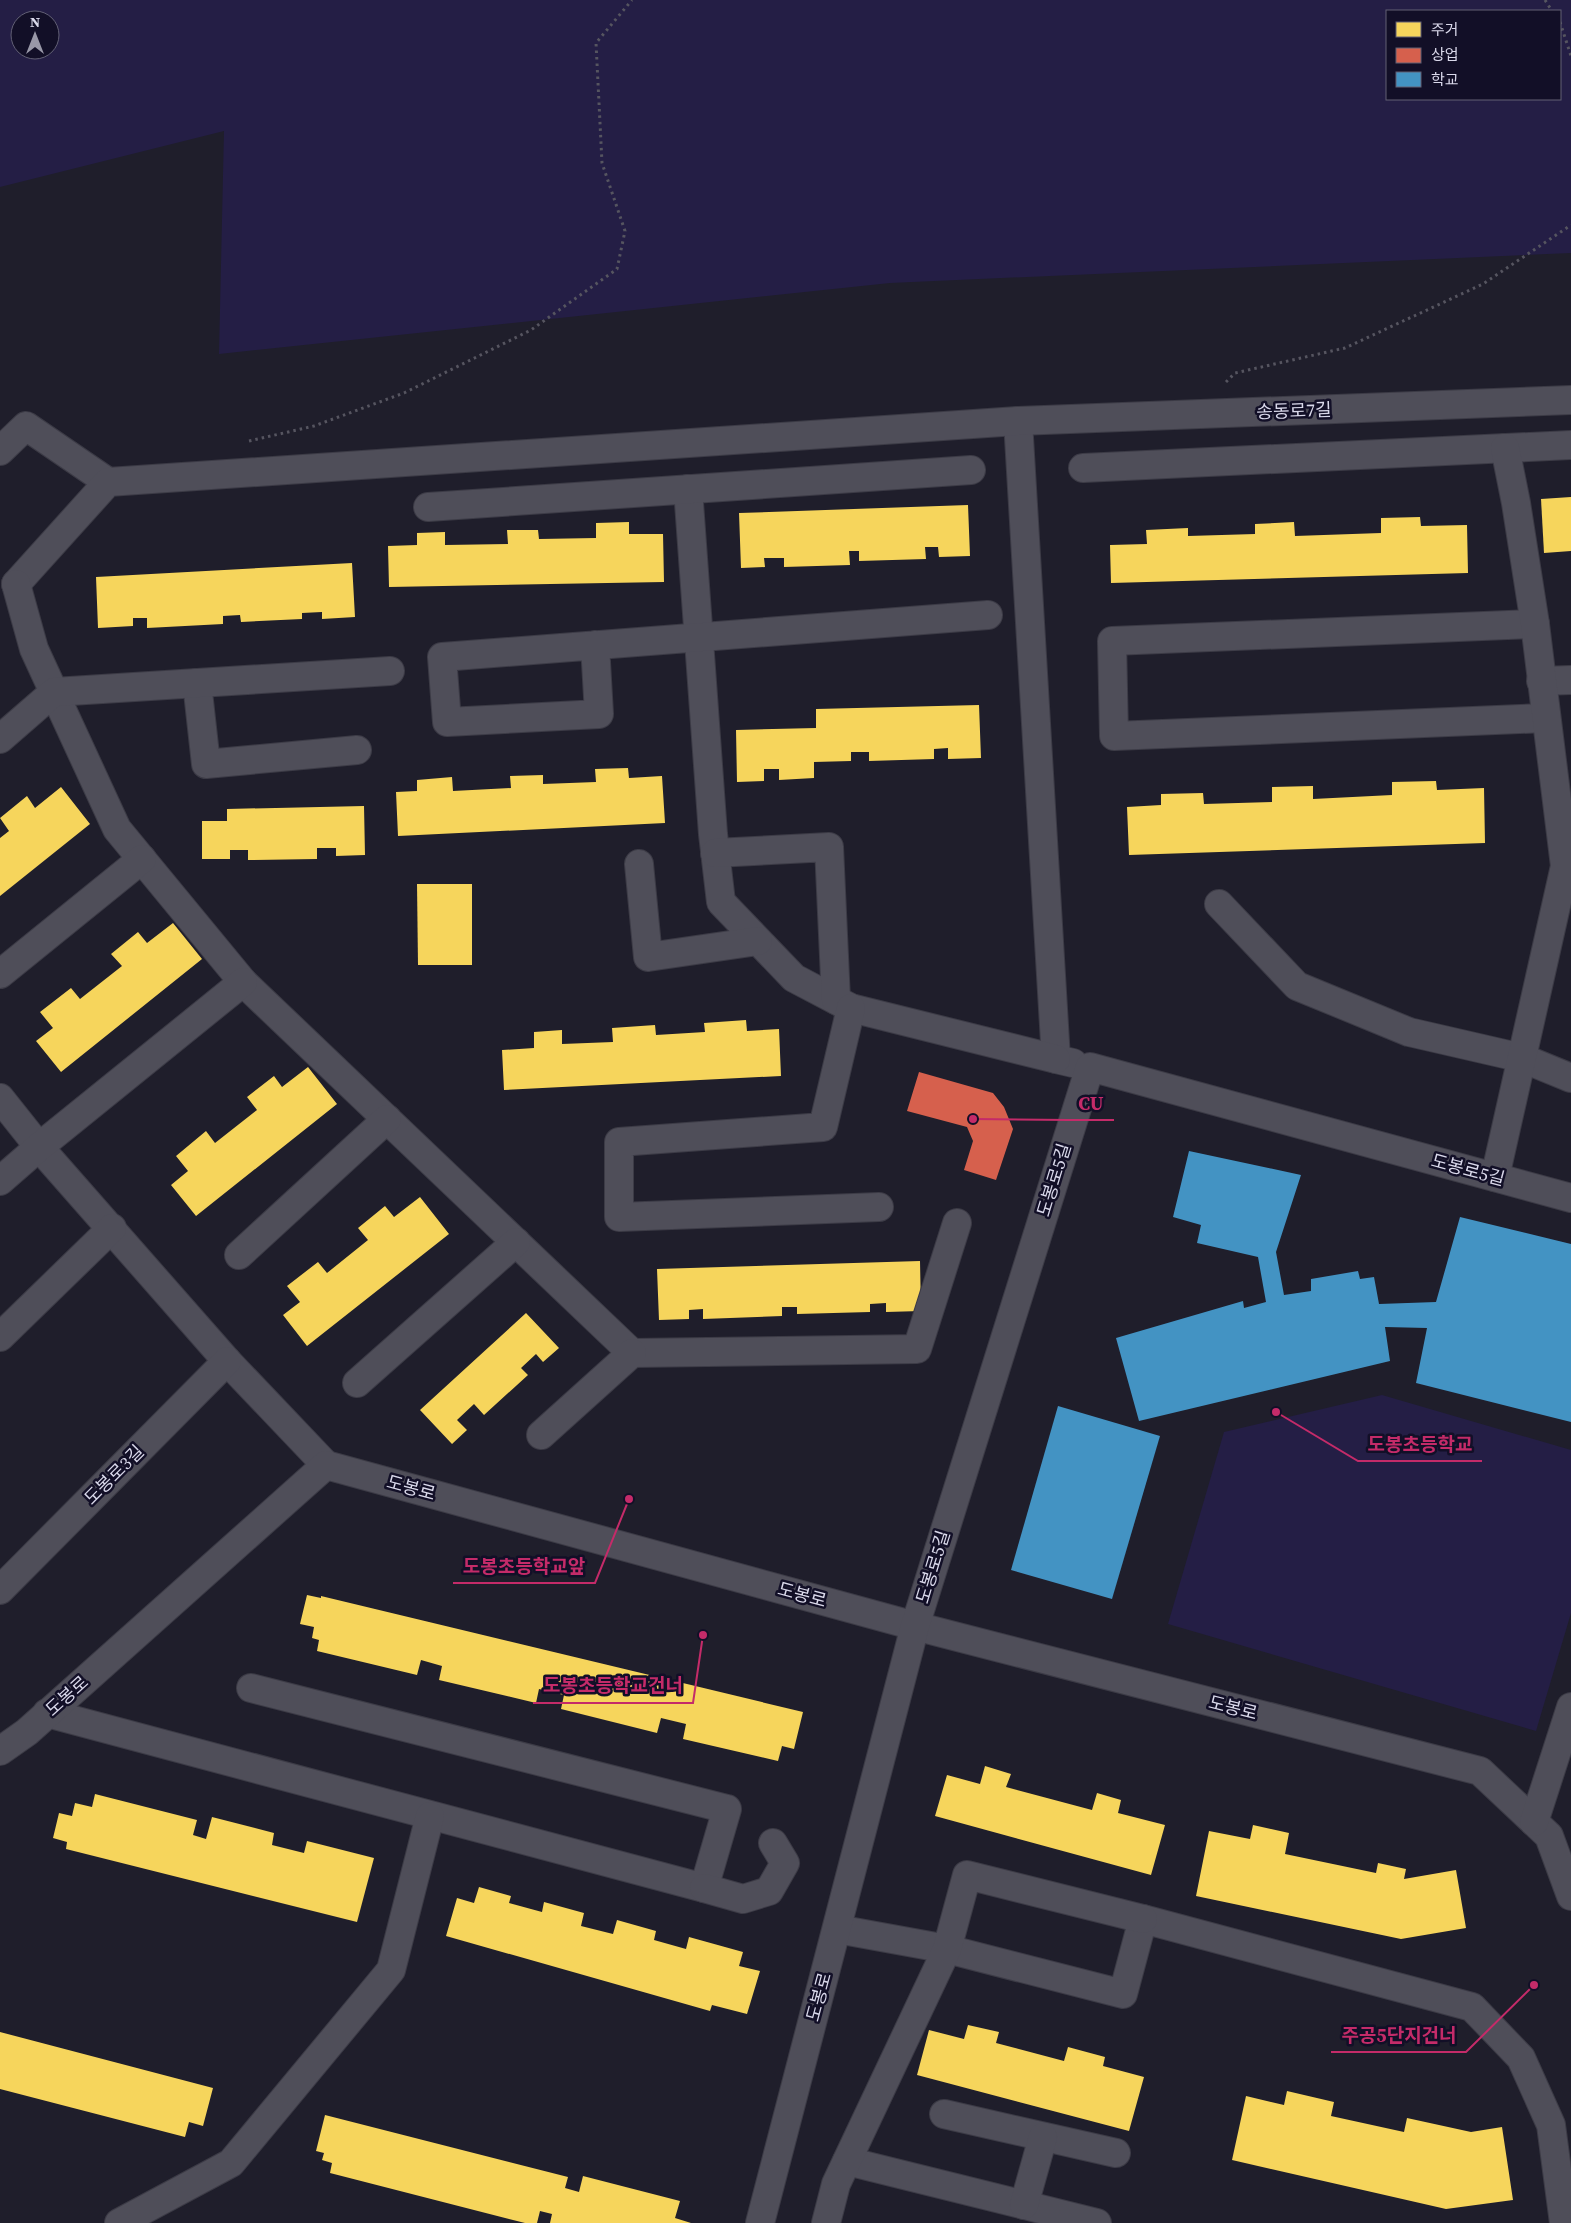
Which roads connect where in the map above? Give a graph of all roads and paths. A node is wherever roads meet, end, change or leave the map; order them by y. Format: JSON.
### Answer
{"nodes":[{"id":1,"x":632,"y":0,"type":"edge"},
{"id":2,"x":1561,"y":25,"type":"edge"},
{"id":3,"x":1571,"y":56,"type":"edge"},
{"id":4,"x":1571,"y":225,"type":"edge"},
{"id":5,"x":1571,"y":400,"type":"edge"},
{"id":6,"x":1190,"y":415,"type":"junction"},
{"id":7,"x":1018,"y":421,"type":"junction"},
{"id":8,"x":242,"y":442,"type":"dead end"},
{"id":9,"x":1571,"y":444,"type":"edge"},
{"id":10,"x":1505,"y":448,"type":"junction"},
{"id":11,"x":0,"y":451,"type":"edge"},
{"id":12,"x":1083,"y":468,"type":"dead end"},
{"id":13,"x":971,"y":470,"type":"dead end"},
{"id":14,"x":108,"y":482,"type":"junction"},
{"id":15,"x":688,"y":489,"type":"junction"},
{"id":16,"x":428,"y":507,"type":"dead end"},
{"id":17,"x":8,"y":583,"type":"edge"},
{"id":18,"x":988,"y":615,"type":"dead end"},
{"id":19,"x":1535,"y":624,"type":"junction"},
{"id":20,"x":699,"y":638,"type":"junction"},
{"id":21,"x":595,"y":646,"type":"junction"},
{"id":22,"x":390,"y":671,"type":"dead end"},
{"id":23,"x":1571,"y":680,"type":"edge"},
{"id":24,"x":1541,"y":681,"type":"junction"},
{"id":25,"x":197,"y":683,"type":"junction"},
{"id":26,"x":54,"y":692,"type":"junction"},
{"id":27,"x":1545,"y":718,"type":"junction"},
{"id":28,"x":0,"y":739,"type":"edge"},
{"id":29,"x":356,"y":750,"type":"dead end"},
{"id":30,"x":715,"y":854,"type":"junction"},
{"id":31,"x":142,"y":859,"type":"junction"},
{"id":32,"x":639,"y":864,"type":"dead end"},
{"id":33,"x":1568,"y":866,"type":"edge"},
{"id":34,"x":1218,"y":904,"type":"dead end"},
{"id":35,"x":758,"y":941,"type":"junction"},
{"id":36,"x":0,"y":974,"type":"edge"},
{"id":37,"x":243,"y":982,"type":"junction"},
{"id":38,"x":843,"y":1004,"type":"junction"},
{"id":39,"x":1522,"y":1058,"type":"junction"},
{"id":40,"x":1056,"y":1059,"type":"junction"},
{"id":41,"x":1090,"y":1067,"type":"junction"},
{"id":42,"x":1571,"y":1078,"type":"edge"},
{"id":43,"x":0,"y":1098,"type":"edge"},
{"id":44,"x":386,"y":1118,"type":"junction"},
{"id":45,"x":39,"y":1147,"type":"junction"},
{"id":46,"x":1495,"y":1177,"type":"junction"},
{"id":47,"x":0,"y":1181,"type":"edge"},
{"id":48,"x":1571,"y":1198,"type":"edge"},
{"id":49,"x":879,"y":1207,"type":"dead end"},
{"id":50,"x":957,"y":1223,"type":"dead end"},
{"id":51,"x":112,"y":1228,"type":"junction"},
{"id":52,"x":516,"y":1242,"type":"junction"},
{"id":53,"x":239,"y":1255,"type":"dead end"},
{"id":54,"x":0,"y":1337,"type":"edge"},
{"id":55,"x":632,"y":1353,"type":"junction"},
{"id":56,"x":227,"y":1360,"type":"junction"},
{"id":57,"x":356,"y":1383,"type":"dead end"},
{"id":58,"x":541,"y":1435,"type":"dead end"},
{"id":59,"x":326,"y":1465,"type":"junction"},
{"id":60,"x":0,"y":1590,"type":"edge"},
{"id":61,"x":915,"y":1626,"type":"junction"},
{"id":62,"x":251,"y":1688,"type":"dead end"},
{"id":63,"x":1571,"y":1708,"type":"edge"},
{"id":64,"x":47,"y":1713,"type":"junction"},
{"id":65,"x":0,"y":1751,"type":"edge"},
{"id":66,"x":430,"y":1816,"type":"junction"},
{"id":67,"x":1534,"y":1822,"type":"junction"},
{"id":68,"x":773,"y":1843,"type":"dead end"},
{"id":69,"x":704,"y":1888,"type":"junction"},
{"id":70,"x":1571,"y":1896,"type":"edge"},
{"id":71,"x":1143,"y":1919,"type":"junction"},
{"id":72,"x":837,"y":1929,"type":"junction"},
{"id":73,"x":947,"y":1949,"type":"junction"},
{"id":74,"x":944,"y":2114,"type":"dead end"},
{"id":75,"x":1043,"y":2137,"type":"junction"},
{"id":76,"x":1116,"y":2153,"type":"dead end"},
{"id":77,"x":847,"y":2161,"type":"junction"},
{"id":78,"x":1024,"y":2205,"type":"junction"},
{"id":79,"x":119,"y":2223,"type":"edge"},
{"id":80,"x":760,"y":2223,"type":"edge"},
{"id":81,"x":826,"y":2223,"type":"edge"},
{"id":82,"x":1097,"y":2223,"type":"edge"},
{"id":83,"x":1564,"y":2223,"type":"edge"}],
"edges":[{"from":1,"to":8,"type":"path"},
{"from":2,"to":3,"type":"path"},
{"from":4,"to":6,"type":"path"},
{"from":5,"to":6,"type":"street","name":"송동로7길"},
{"from":6,"to":7,"type":"street","name":"송동로7길"},
{"from":7,"to":14,"type":"street","name":"송동로7길"},
{"from":7,"to":40,"type":"street"},
{"from":9,"to":10,"type":"street"},
{"from":10,"to":12,"type":"street"},
{"from":10,"to":19,"type":"street"},
{"from":11,"to":14,"type":"street"},
{"from":13,"to":15,"type":"street"},
{"from":14,"to":17,"type":"street"},
{"from":15,"to":16,"type":"street"},
{"from":15,"to":20,"type":"street"},
{"from":17,"to":26,"type":"street"},
{"from":18,"to":20,"type":"street"},
{"from":19,"to":24,"type":"street"},
{"from":19,"to":27,"type":"street"},
{"from":20,"to":21,"type":"street"},
{"from":20,"to":30,"type":"street"},
{"from":21,"to":21,"type":"street"},
{"from":22,"to":25,"type":"street"},
{"from":23,"to":24,"type":"street"},
{"from":24,"to":27,"type":"street"},
{"from":25,"to":26,"type":"street"},
{"from":25,"to":29,"type":"street"},
{"from":26,"to":28,"type":"street"},
{"from":26,"to":31,"type":"street"},
{"from":27,"to":33,"type":"street"},
{"from":30,"to":35,"type":"street"},
{"from":30,"to":38,"type":"street"},
{"from":31,"to":36,"type":"street"},
{"from":31,"to":37,"type":"street"},
{"from":32,"to":35,"type":"street"},
{"from":33,"to":39,"type":"street"},
{"from":34,"to":39,"type":"street"},
{"from":35,"to":38,"type":"street"},
{"from":37,"to":44,"type":"street"},
{"from":37,"to":45,"type":"street"},
{"from":38,"to":40,"type":"street"},
{"from":38,"to":49,"type":"street"},
{"from":39,"to":42,"type":"street"},
{"from":39,"to":46,"type":"street"},
{"from":40,"to":41,"type":"street"},
{"from":41,"to":46,"type":"street","name":"도봉로5길"},
{"from":41,"to":61,"type":"street","name":"도봉로5길"},
{"from":43,"to":45,"type":"street"},
{"from":44,"to":52,"type":"street"},
{"from":44,"to":53,"type":"street"},
{"from":45,"to":47,"type":"street"},
{"from":45,"to":51,"type":"street"},
{"from":46,"to":48,"type":"street","name":"도봉로5길"},
{"from":50,"to":55,"type":"street"},
{"from":51,"to":54,"type":"street"},
{"from":51,"to":56,"type":"street"},
{"from":52,"to":55,"type":"street"},
{"from":52,"to":57,"type":"street"},
{"from":55,"to":58,"type":"street"},
{"from":56,"to":59,"type":"street"},
{"from":56,"to":60,"type":"street","name":"도봉로3길"},
{"from":59,"to":61,"type":"street","name":"도봉로"},
{"from":59,"to":64,"type":"street","name":"도봉로"},
{"from":61,"to":67,"type":"street","name":"도봉로"},
{"from":61,"to":72,"type":"street","name":"도봉로"},
{"from":62,"to":69,"type":"street"},
{"from":63,"to":67,"type":"street"},
{"from":64,"to":65,"type":"street","name":"도봉로"},
{"from":64,"to":66,"type":"street"},
{"from":66,"to":69,"type":"street"},
{"from":66,"to":79,"type":"street"},
{"from":67,"to":70,"type":"street","name":"도봉로"},
{"from":68,"to":69,"type":"street"},
{"from":71,"to":73,"type":"street"},
{"from":71,"to":73,"type":"street"},
{"from":71,"to":83,"type":"street"},
{"from":72,"to":73,"type":"street"},
{"from":72,"to":80,"type":"street","name":"도봉로"},
{"from":73,"to":77,"type":"street"},
{"from":74,"to":75,"type":"street"},
{"from":75,"to":76,"type":"street"},
{"from":75,"to":78,"type":"street"},
{"from":77,"to":78,"type":"street"},
{"from":77,"to":81,"type":"street"},
{"from":78,"to":82,"type":"street"}]}
